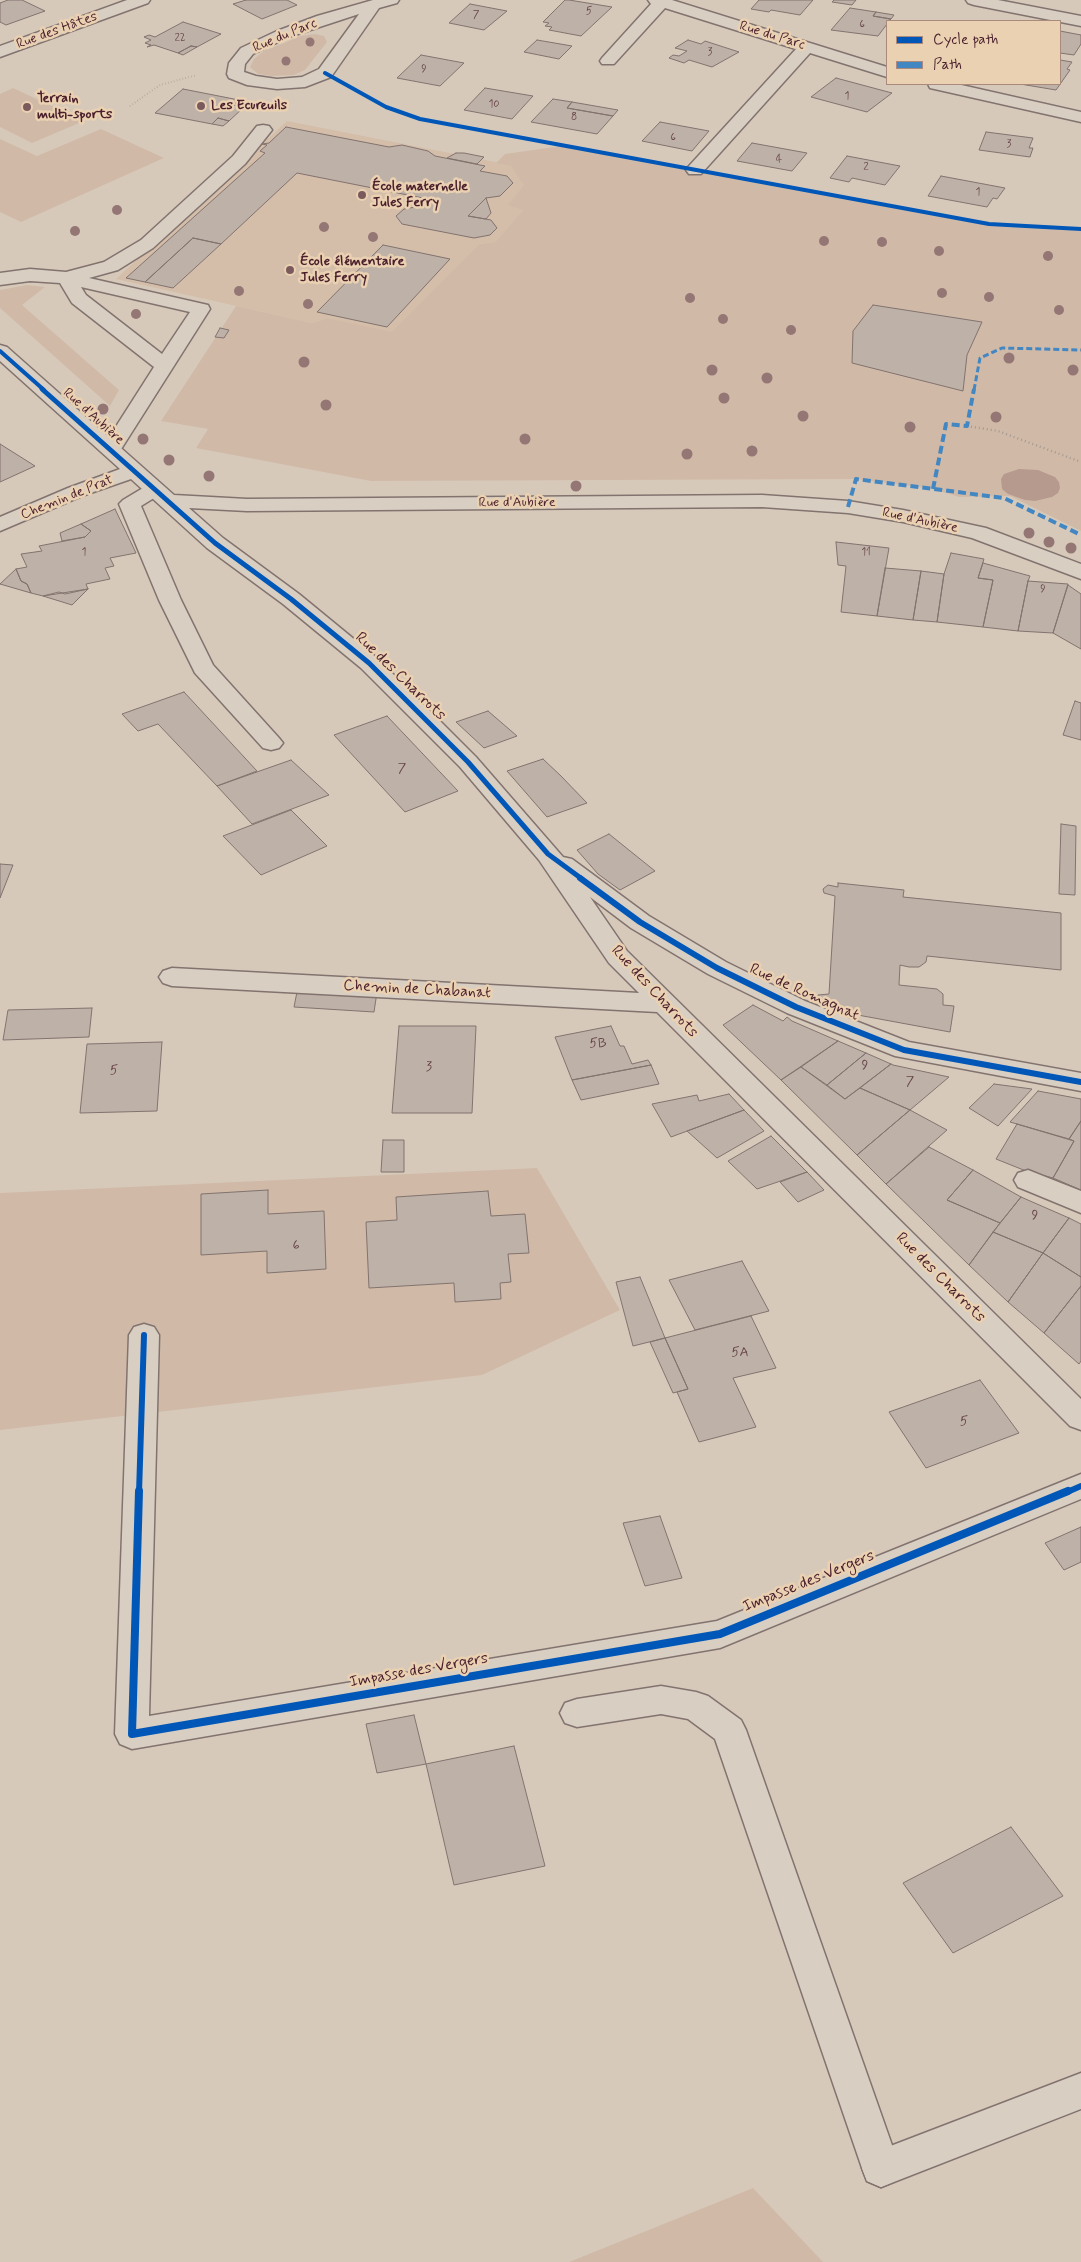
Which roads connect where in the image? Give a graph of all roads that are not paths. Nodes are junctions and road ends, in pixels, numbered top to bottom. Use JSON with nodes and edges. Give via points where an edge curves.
{"nodes":[{"id":1,"x":142,"y":0,"type":"edge"},
{"id":2,"x":391,"y":0,"type":"edge"},
{"id":3,"x":974,"y":0,"type":"edge"},
{"id":4,"x":659,"y":1,"type":"edge"},
{"id":5,"x":374,"y":5,"type":"junction"},
{"id":6,"x":1081,"y":21,"type":"edge"},
{"id":7,"x":807,"y":48,"type":"junction"},
{"id":8,"x":0,"y":52,"type":"edge"},
{"id":9,"x":608,"y":61,"type":"dead end"},
{"id":10,"x":886,"y":72,"type":"edge"},
{"id":11,"x":940,"y":85,"type":"edge"},
{"id":12,"x":1081,"y":118,"type":"edge"},
{"id":13,"x":263,"y":130,"type":"dead end"},
{"id":14,"x":695,"y":170,"type":"dead end"},
{"id":15,"x":66,"y":278,"type":"junction"},
{"id":16,"x":0,"y":279,"type":"edge"},
{"id":17,"x":0,"y":351,"type":"edge"},
{"id":18,"x":165,"y":366,"type":"junction"},
{"id":19,"x":111,"y":450,"type":"junction"},
{"id":20,"x":135,"y":471,"type":"junction"},
{"id":21,"x":162,"y":495,"type":"junction"},
{"id":22,"x":0,"y":525,"type":"edge"},
{"id":23,"x":1081,"y":572,"type":"edge"},
{"id":24,"x":272,"y":743,"type":"dead end"},
{"id":25,"x":548,"y":854,"type":"junction"},
{"id":26,"x":172,"y":977,"type":"dead end"},
{"id":27,"x":662,"y":1002,"type":"junction"},
{"id":28,"x":1081,"y":1082,"type":"edge"},
{"id":29,"x":1028,"y":1180,"type":"dead end"},
{"id":30,"x":1081,"y":1203,"type":"edge"},
{"id":31,"x":144,"y":1335,"type":"dead end"},
{"id":32,"x":1081,"y":1418,"type":"edge"},
{"id":33,"x":1081,"y":1486,"type":"edge"},
{"id":34,"x":577,"y":1713,"type":"dead end"},
{"id":35,"x":1081,"y":2091,"type":"edge"}],
"edges":[{"from":1,"to":8,"type":"street","name":"Rue des Hâtes"},
{"from":2,"to":5,"type":"street","name":"Rue du Parc"},
{"from":3,"to":6,"type":"street"},
{"from":4,"to":7,"type":"street","name":"Rue du Parc"},
{"from":4,"to":9,"type":"street"},
{"from":5,"to":5,"type":"street","name":"Rue du Parc","via":[[283,34],[247,51],[236,66],[235,74],[253,81],[277,84],[305,82],[325,73]]},
{"from":7,"to":10,"type":"street","name":"Rue du Parc"},
{"from":7,"to":14,"type":"street"},
{"from":11,"to":12,"type":"street"},
{"from":13,"to":15,"type":"street","via":[[239,160],[147,244],[111,266]]},
{"from":15,"to":16,"type":"street","via":[[30,275]]},
{"from":15,"to":18,"type":"street","via":[[80,299]]},
{"from":15,"to":18,"type":"street","via":[[201,309]]},
{"from":17,"to":19,"type":"street","name":"Rue d'Aubière"},
{"from":18,"to":19,"type":"street"},
{"from":19,"to":20,"type":"street","name":"Rue d'Aubière"},
{"from":20,"to":21,"type":"street","name":"Rue d'Aubière"},
{"from":20,"to":22,"type":"street","name":"Chemin de Prat","via":[[75,492]]},
{"from":21,"to":23,"type":"street","name":"Rue d'Aubière","via":[[256,505],[762,501],[839,506],[978,533]]},
{"from":21,"to":24,"type":"street","via":[[130,504],[170,600],[203,668]]},
{"from":21,"to":25,"type":"street","name":"Rue des Charrots","via":[[215,543],[291,599],[369,663],[468,762]]},
{"from":25,"to":27,"type":"street","name":"Rue des Charrots","via":[[618,957]]},
{"from":25,"to":28,"type":"street","name":"Rue de Romagnat","via":[[640,922],[717,968],[796,1007],[904,1050]]},
{"from":26,"to":27,"type":"street","name":"Chemin de Chabanat"},
{"from":27,"to":32,"type":"street","name":"Rue des Charrots"},
{"from":29,"to":30,"type":"street"},
{"from":31,"to":33,"type":"street","name":"Impasse des Vergers","via":[[132,1734],[720,1634]]},
{"from":34,"to":35,"type":"street","via":[[661,1700],[696,1706],[729,1730],[881,2168]]}]}
